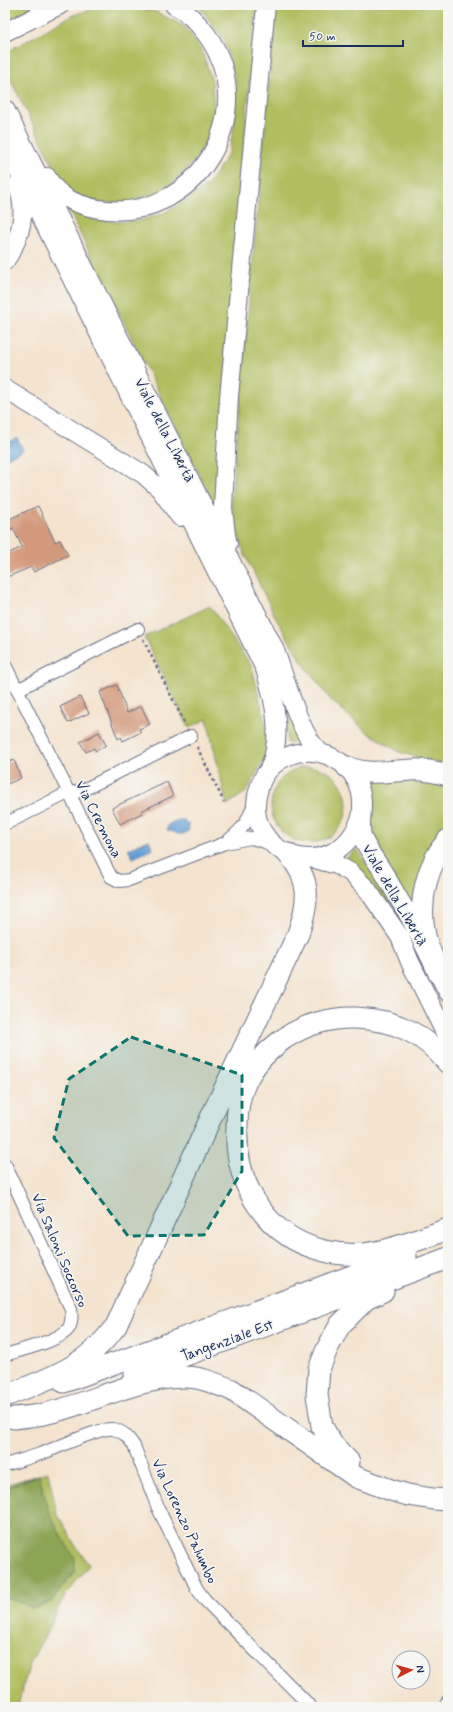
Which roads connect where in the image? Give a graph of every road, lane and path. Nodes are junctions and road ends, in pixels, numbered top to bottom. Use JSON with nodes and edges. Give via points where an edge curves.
{"nodes":[{"id":1,"x":60,"y":5,"type":"edge"},
{"id":2,"x":174,"y":5,"type":"edge"},
{"id":3,"x":266,"y":5,"type":"edge"},
{"id":4,"x":5,"y":32,"type":"edge"},
{"id":5,"x":5,"y":103,"type":"edge"},
{"id":6,"x":5,"y":109,"type":"edge"},
{"id":7,"x":5,"y":144,"type":"edge"},
{"id":8,"x":5,"y":157,"type":"edge"},
{"id":9,"x":5,"y":261,"type":"edge"},
{"id":10,"x":5,"y":389,"type":"edge"},
{"id":11,"x":243,"y":586,"type":"junction"},
{"id":12,"x":138,"y":629,"type":"joint"},
{"id":13,"x":249,"y":636,"type":"junction"},
{"id":14,"x":5,"y":665,"type":"edge"},
{"id":15,"x":17,"y":690,"type":"junction"},
{"id":16,"x":191,"y":736,"type":"junction"},
{"id":17,"x":320,"y":752,"type":"junction"},
{"id":18,"x":347,"y":767,"type":"junction"},
{"id":19,"x":269,"y":769,"type":"junction"},
{"id":20,"x":448,"y":775,"type":"edge"},
{"id":21,"x":68,"y":793,"type":"junction"},
{"id":22,"x":257,"y":796,"type":"junction"},
{"id":23,"x":224,"y":802,"type":"dead end"},
{"id":24,"x":361,"y":818,"type":"junction"},
{"id":25,"x":5,"y":824,"type":"edge"},
{"id":26,"x":448,"y":840,"type":"edge"},
{"id":27,"x":225,"y":843,"type":"junction"},
{"id":28,"x":281,"y":850,"type":"junction"},
{"id":29,"x":309,"y":858,"type":"junction"},
{"id":30,"x":439,"y":974,"type":"junction"},
{"id":31,"x":448,"y":992,"type":"edge"},
{"id":32,"x":448,"y":1039,"type":"edge"},
{"id":33,"x":448,"y":1063,"type":"edge"},
{"id":34,"x":5,"y":1164,"type":"edge"},
{"id":35,"x":448,"y":1229,"type":"edge"},
{"id":36,"x":448,"y":1240,"type":"edge"},
{"id":37,"x":448,"y":1258,"type":"edge"},
{"id":38,"x":448,"y":1268,"type":"edge"},
{"id":39,"x":5,"y":1355,"type":"edge"},
{"id":40,"x":5,"y":1396,"type":"edge"},
{"id":41,"x":8,"y":1414,"type":"edge"},
{"id":42,"x":5,"y":1465,"type":"edge"},
{"id":43,"x":390,"y":1490,"type":"junction"},
{"id":44,"x":448,"y":1500,"type":"edge"},
{"id":45,"x":448,"y":1701,"type":"edge"},
{"id":46,"x":311,"y":1707,"type":"edge"},
{"id":47,"x":445,"y":1707,"type":"edge"}],
"edges":[{"from":1,"to":4,"type":"main road"},
{"from":2,"to":5,"type":"main road","via":[[182,8],[214,45],[225,75],[227,96],[222,133],[214,151],[205,165],[182,189],[152,205],[132,209],[108,210],[70,201],[50,182]]},
{"from":3,"to":11,"type":"main road","via":[[229,389],[224,468],[223,506],[226,535]]},
{"from":6,"to":11,"type":"main road","name":"Viale della Libertà"},
{"from":7,"to":13,"type":"main road","name":"Viale della Libertà"},
{"from":8,"to":9,"type":"main road","via":[[23,205],[18,236]]},
{"from":10,"to":13,"type":"main road","via":[[143,474],[160,489],[175,509]]},
{"from":11,"to":17,"type":"main road","name":"Viale della Libertà","via":[[275,651],[312,746]]},
{"from":12,"to":15,"type":"street"},
{"from":12,"to":16,"type":"path"},
{"from":13,"to":19,"type":"main road","name":"Viale della Libertà","via":[[265,669],[275,709],[276,748]]},
{"from":14,"to":15,"type":"street","name":"Via Cremona"},
{"from":15,"to":21,"type":"street","name":"Via Cremona"},
{"from":16,"to":21,"type":"street","via":[[81,791]]},
{"from":16,"to":23,"type":"path"},
{"from":17,"to":18,"type":"main road","name":"Viale della Libertà"},
{"from":17,"to":19,"type":"main road","name":"Viale della Libertà","via":[[292,754]]},
{"from":18,"to":20,"type":"highway","via":[[368,772],[412,770]]},
{"from":18,"to":24,"type":"main road","name":"Viale della Libertà","via":[[361,793]]},
{"from":19,"to":22,"type":"main road","name":"Viale della Libertà"},
{"from":21,"to":25,"type":"street"},
{"from":21,"to":27,"type":"street","name":"Via Cremona","via":[[110,877],[119,881],[129,880]]},
{"from":22,"to":27,"type":"street","name":"Via Cremona","via":[[247,822],[240,832]]},
{"from":22,"to":28,"type":"main road","name":"Viale della Libertà","via":[[256,813],[259,822],[268,839]]},
{"from":24,"to":29,"type":"main road","name":"Viale della Libertà","via":[[355,832],[339,849],[324,856]]},
{"from":24,"to":30,"type":"main road","name":"Viale della Libertà","via":[[363,837],[369,851],[403,904]]},
{"from":26,"to":30,"type":"highway","via":[[432,865],[425,886],[423,909],[424,931]]},
{"from":27,"to":28,"type":"street","name":"Via Cremona","via":[[251,838]]},
{"from":28,"to":29,"type":"main road","name":"Viale della Libertà"},
{"from":28,"to":40,"type":"highway","via":[[300,868],[305,885],[306,906],[298,934],[116,1326],[98,1348],[76,1364],[52,1378]]},
{"from":29,"to":32,"type":"main road","name":"Viale della Libertà","via":[[337,865],[350,872],[368,889],[400,937]]},
{"from":30,"to":31,"type":"main road","name":"Viale della Libertà"},
{"from":33,"to":35,"type":"highway","via":[[416,1034],[392,1023],[344,1017],[297,1030],[258,1062],[245,1085],[238,1105],[236,1137],[238,1161],[247,1189],[262,1212],[278,1228],[310,1248],[336,1253],[363,1254],[406,1244]]},
{"from":34,"to":39,"type":"street","name":"Via Saloni Soccorso","via":[[71,1309],[72,1318],[68,1328],[60,1336]]},
{"from":36,"to":41,"type":"highway","name":"Tangenziale Est"},
{"from":37,"to":41,"type":"highway","name":"Tangenziale Est"},
{"from":38,"to":43,"type":"highway","via":[[366,1299],[340,1325],[319,1369],[318,1411],[322,1426],[332,1444],[368,1477]]},
{"from":41,"to":43,"type":"highway","via":[[45,1414],[162,1378],[187,1377],[232,1390],[356,1477]]},
{"from":42,"to":46,"type":"street","name":"Via Lorenzo Palumbo","via":[[99,1431],[111,1429],[120,1431],[128,1437],[134,1446],[158,1508],[197,1589]]},
{"from":43,"to":44,"type":"highway"},
{"from":45,"to":47,"type":"street"}]}
